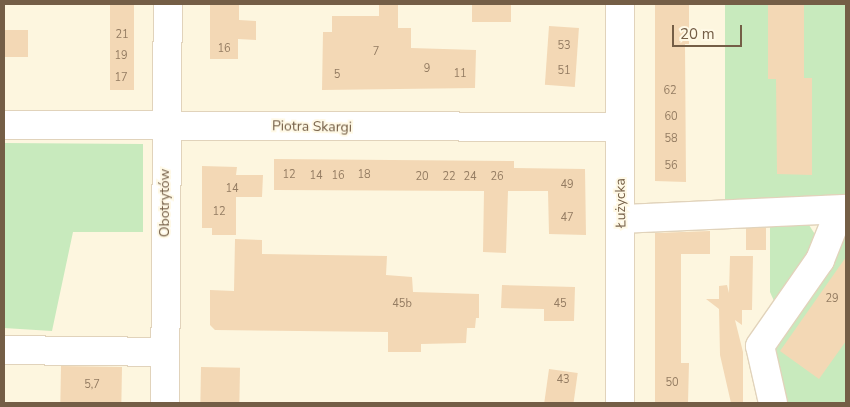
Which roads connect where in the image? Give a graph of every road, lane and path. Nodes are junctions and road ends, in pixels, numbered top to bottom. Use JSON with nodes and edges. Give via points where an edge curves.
{"nodes":[{"id":1,"x":168,"y":4,"type":"edge"},
{"id":2,"x":620,"y":4,"type":"edge"},
{"id":3,"x":4,"y":125,"type":"edge"},
{"id":4,"x":166,"y":126,"type":"junction"},
{"id":5,"x":619,"y":127,"type":"junction"},
{"id":6,"x":844,"y":211,"type":"edge"},
{"id":7,"x":622,"y":219,"type":"junction"},
{"id":8,"x":4,"y":350,"type":"edge"},
{"id":9,"x":164,"y":352,"type":"junction"},
{"id":10,"x":164,"y":403,"type":"edge"},
{"id":11,"x":620,"y":403,"type":"edge"},
{"id":12,"x":773,"y":403,"type":"edge"}],
"edges":[{"from":1,"to":4,"type":"street","name":"Obotrytów"},
{"from":2,"to":5,"type":"street","name":"Łużycka"},
{"from":3,"to":4,"type":"street","name":"Piotra Skargi"},
{"from":4,"to":5,"type":"street","name":"Piotra Skargi"},
{"from":4,"to":9,"type":"street","name":"Obotrytów"},
{"from":5,"to":7,"type":"street","name":"Łużycka"},
{"from":6,"to":7,"type":"street"},
{"from":6,"to":12,"type":"street","via":[[820,260],[760,346]]},
{"from":7,"to":11,"type":"street","name":"Łużycka"},
{"from":8,"to":9,"type":"street"},
{"from":9,"to":10,"type":"street","name":"Obotrytów"}]}
